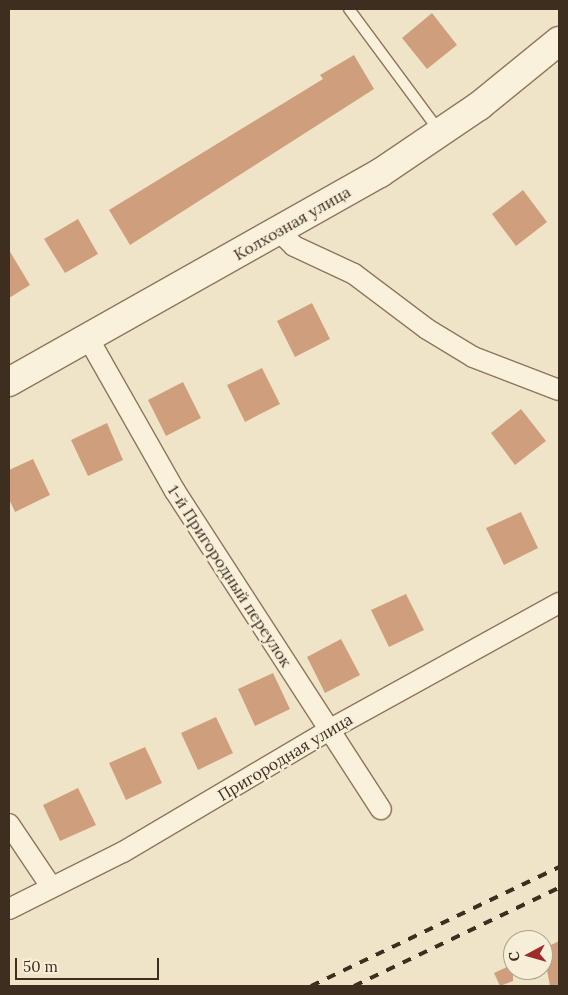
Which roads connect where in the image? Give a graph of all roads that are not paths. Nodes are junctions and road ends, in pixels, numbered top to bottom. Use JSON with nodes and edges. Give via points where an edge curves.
{"nodes":[{"id":1,"x":349,"y":9,"type":"edge"},
{"id":2,"x":559,"y":41,"type":"edge"},
{"id":3,"x":441,"y":133,"type":"junction"},
{"id":4,"x":279,"y":231,"type":"junction"},
{"id":5,"x":88,"y":338,"type":"junction"},
{"id":6,"x":9,"y":382,"type":"edge"},
{"id":7,"x":559,"y":390,"type":"edge"},
{"id":8,"x":559,"y":603,"type":"edge"},
{"id":9,"x":329,"y":730,"type":"junction"},
{"id":10,"x":381,"y":809,"type":"dead end"},
{"id":11,"x":9,"y":824,"type":"edge"},
{"id":12,"x":50,"y":885,"type":"junction"},
{"id":13,"x":9,"y":909,"type":"edge"}],
"edges":[{"from":1,"to":3,"type":"lane"},
{"from":2,"to":3,"type":"main road","name":"Колхозная улица"},
{"from":3,"to":4,"type":"main road","name":"Колхозная улица"},
{"from":4,"to":5,"type":"main road","name":"Колхозная улица"},
{"from":4,"to":7,"type":"street","via":[[301,251],[354,274],[473,357]]},
{"from":5,"to":6,"type":"main road","name":"Колхозная улица"},
{"from":5,"to":9,"type":"street","name":"1-й Пригородный переулок","via":[[170,484]]},
{"from":8,"to":9,"type":"street","name":"Пригородная улица"},
{"from":9,"to":10,"type":"street","name":"1-й Пригородный переулок"},
{"from":9,"to":12,"type":"street","name":"Пригородная улица","via":[[131,847]]},
{"from":11,"to":12,"type":"street"},
{"from":12,"to":13,"type":"street","name":"Пригородная улица"}]}
